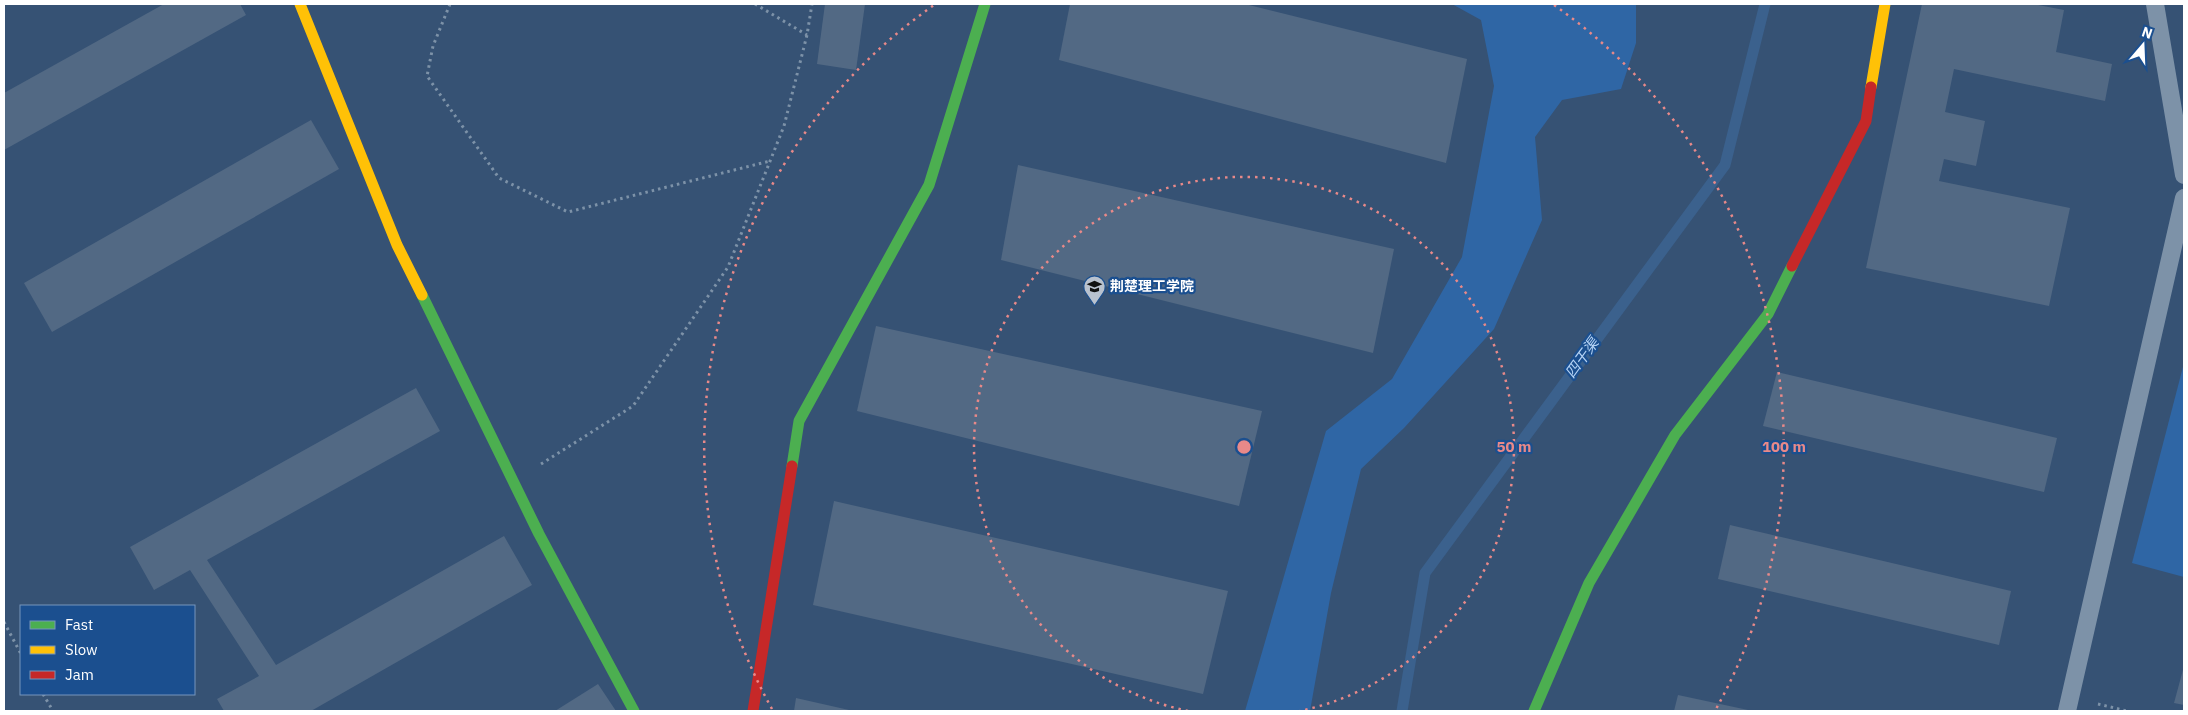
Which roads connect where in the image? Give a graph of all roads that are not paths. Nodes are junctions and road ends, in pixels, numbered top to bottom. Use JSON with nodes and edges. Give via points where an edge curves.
{"nodes":[{"id":1,"x":300,"y":4,"type":"edge"},
{"id":2,"x":985,"y":4,"type":"edge"},
{"id":3,"x":1885,"y":4,"type":"edge"},
{"id":4,"x":2155,"y":4,"type":"edge"},
{"id":5,"x":2184,"y":175,"type":"edge"},
{"id":6,"x":2184,"y":198,"type":"edge"},
{"id":7,"x":634,"y":711,"type":"edge"},
{"id":8,"x":753,"y":711,"type":"edge"},
{"id":9,"x":1534,"y":711,"type":"edge"},
{"id":10,"x":2067,"y":711,"type":"edge"}],
"edges":[{"from":1,"to":7,"type":"street","via":[[396,245],[513,482]]},
{"from":2,"to":8,"type":"street","via":[[929,185],[799,422]]},
{"from":3,"to":9,"type":"street","via":[[1866,121],[1768,314],[1675,434],[1588,583]]},
{"from":4,"to":5,"type":"lane"},
{"from":6,"to":10,"type":"lane"}]}
